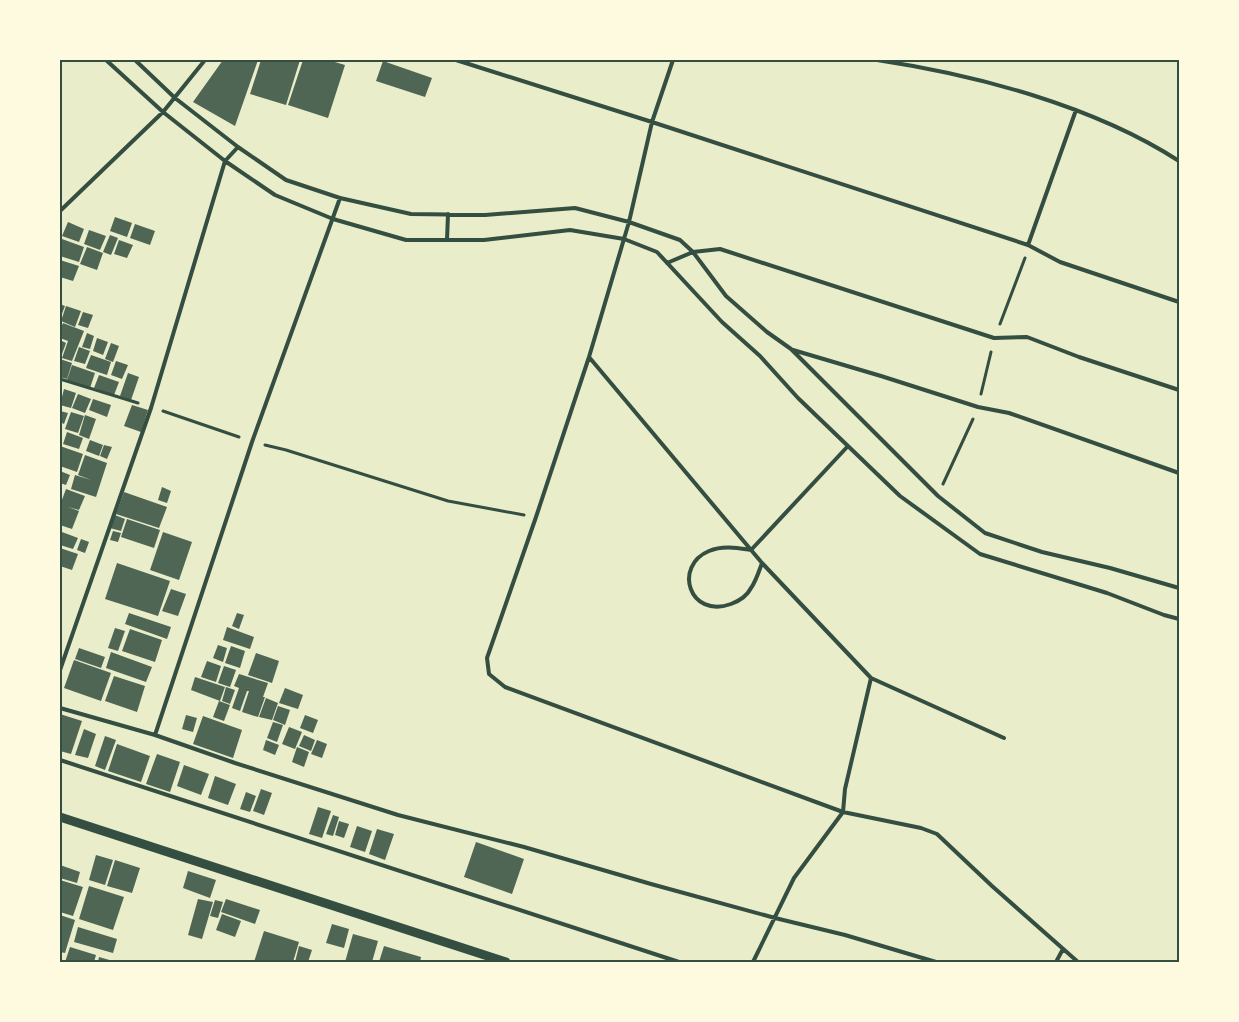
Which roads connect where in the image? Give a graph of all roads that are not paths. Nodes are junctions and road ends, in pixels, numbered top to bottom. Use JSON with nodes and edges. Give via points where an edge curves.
{"nodes":[{"id":1,"x":106,"y":60,"type":"edge"},
{"id":2,"x":135,"y":60,"type":"edge"},
{"id":3,"x":205,"y":60,"type":"edge"},
{"id":4,"x":456,"y":60,"type":"edge"},
{"id":5,"x":673,"y":60,"type":"edge"},
{"id":6,"x":877,"y":60,"type":"edge"},
{"id":7,"x":175,"y":98,"type":"junction"},
{"id":8,"x":1076,"y":110,"type":"junction"},
{"id":9,"x":163,"y":112,"type":"junction"},
{"id":10,"x":652,"y":122,"type":"junction"},
{"id":11,"x":238,"y":147,"type":"junction"},
{"id":12,"x":225,"y":161,"type":"junction"},
{"id":13,"x":1179,"y":161,"type":"edge"},
{"id":14,"x":340,"y":198,"type":"junction"},
{"id":15,"x":60,"y":211,"type":"edge"},
{"id":16,"x":448,"y":214,"type":"junction"},
{"id":17,"x":333,"y":219,"type":"junction"},
{"id":18,"x":629,"y":222,"type":"junction"},
{"id":19,"x":624,"y":239,"type":"junction"},
{"id":20,"x":447,"y":240,"type":"junction"},
{"id":21,"x":1028,"y":245,"type":"junction"},
{"id":22,"x":693,"y":252,"type":"junction"},
{"id":23,"x":667,"y":262,"type":"junction"},
{"id":24,"x":1179,"y":302,"type":"edge"},
{"id":25,"x":791,"y":349,"type":"junction"},
{"id":26,"x":589,"y":357,"type":"junction"},
{"id":27,"x":1179,"y":390,"type":"edge"},
{"id":28,"x":848,"y":446,"type":"junction"},
{"id":29,"x":1179,"y":473,"type":"edge"},
{"id":30,"x":751,"y":550,"type":"junction"},
{"id":31,"x":762,"y":563,"type":"junction"},
{"id":32,"x":1179,"y":588,"type":"edge"},
{"id":33,"x":1179,"y":619,"type":"edge"},
{"id":34,"x":60,"y":670,"type":"edge"},
{"id":35,"x":871,"y":678,"type":"junction"},
{"id":36,"x":60,"y":708,"type":"edge"},
{"id":37,"x":155,"y":735,"type":"junction"},
{"id":38,"x":1004,"y":738,"type":"dead end"},
{"id":39,"x":60,"y":760,"type":"edge"},
{"id":40,"x":844,"y":812,"type":"junction"},
{"id":41,"x":60,"y":818,"type":"edge"},
{"id":42,"x":775,"y":918,"type":"junction"},
{"id":43,"x":1063,"y":950,"type":"junction"},
{"id":44,"x":506,"y":962,"type":"edge"},
{"id":45,"x":679,"y":962,"type":"edge"},
{"id":46,"x":753,"y":962,"type":"edge"},
{"id":47,"x":936,"y":962,"type":"edge"},
{"id":48,"x":1056,"y":962,"type":"edge"},
{"id":49,"x":1078,"y":962,"type":"edge"}],
"edges":[{"from":1,"to":9,"type":"lane"},
{"from":2,"to":7,"type":"lane"},
{"from":3,"to":7,"type":"lane"},
{"from":4,"to":10,"type":"lane"},
{"from":5,"to":10,"type":"lane"},
{"from":6,"to":8,"type":"lane","via":[[986,82]]},
{"from":7,"to":9,"type":"lane"},
{"from":7,"to":11,"type":"lane"},
{"from":8,"to":13,"type":"lane","via":[[1153,144]]},
{"from":8,"to":21,"type":"lane"},
{"from":9,"to":12,"type":"lane"},
{"from":9,"to":15,"type":"lane"},
{"from":10,"to":18,"type":"lane"},
{"from":10,"to":21,"type":"lane"},
{"from":11,"to":12,"type":"lane"},
{"from":11,"to":14,"type":"lane","via":[[286,180]]},
{"from":12,"to":17,"type":"lane","via":[[275,195]]},
{"from":12,"to":34,"type":"lane","via":[[151,408]]},
{"from":14,"to":16,"type":"lane","via":[[411,214]]},
{"from":14,"to":17,"type":"lane"},
{"from":16,"to":18,"type":"lane","via":[[485,215],[575,208]]},
{"from":16,"to":20,"type":"lane"},
{"from":17,"to":20,"type":"lane","via":[[406,240]]},
{"from":17,"to":37,"type":"lane","via":[[252,442]]},
{"from":18,"to":19,"type":"lane"},
{"from":18,"to":22,"type":"lane","via":[[680,240]]},
{"from":19,"to":20,"type":"lane","via":[[570,230],[484,240]]},
{"from":19,"to":23,"type":"lane","via":[[657,252]]},
{"from":19,"to":26,"type":"lane"},
{"from":21,"to":24,"type":"lane","via":[[1060,262]]},
{"from":22,"to":23,"type":"lane"},
{"from":22,"to":25,"type":"lane","via":[[726,296]]},
{"from":22,"to":27,"type":"lane","via":[[720,249],[994,338],[1027,337]]},
{"from":23,"to":28,"type":"lane","via":[[722,322]]},
{"from":25,"to":29,"type":"lane","via":[[978,408],[1009,413]]},
{"from":25,"to":32,"type":"lane","via":[[938,496],[985,533],[1042,552]]},
{"from":26,"to":30,"type":"lane"},
{"from":26,"to":40,"type":"lane","via":[[487,658],[489,674],[505,687]]},
{"from":28,"to":30,"type":"lane"},
{"from":28,"to":33,"type":"lane","via":[[900,496],[980,554]]},
{"from":30,"to":31,"type":"lane"},
{"from":30,"to":31,"type":"lane","via":[[728,547],[710,550],[696,559],[689,570],[690,585],[696,599],[705,606],[721,608],[739,601],[751,589]]},
{"from":31,"to":35,"type":"lane"},
{"from":35,"to":38,"type":"lane"},
{"from":35,"to":40,"type":"lane","via":[[845,789]]},
{"from":36,"to":37,"type":"lane"},
{"from":37,"to":42,"type":"lane","via":[[398,815],[524,846]]},
{"from":39,"to":45,"type":"lane"},
{"from":40,"to":42,"type":"lane","via":[[794,878]]},
{"from":40,"to":43,"type":"lane","via":[[937,834]]},
{"from":41,"to":44,"type":"street"},
{"from":42,"to":46,"type":"lane"},
{"from":42,"to":47,"type":"lane","via":[[845,934]]},
{"from":43,"to":48,"type":"lane"},
{"from":43,"to":49,"type":"lane"}]}
